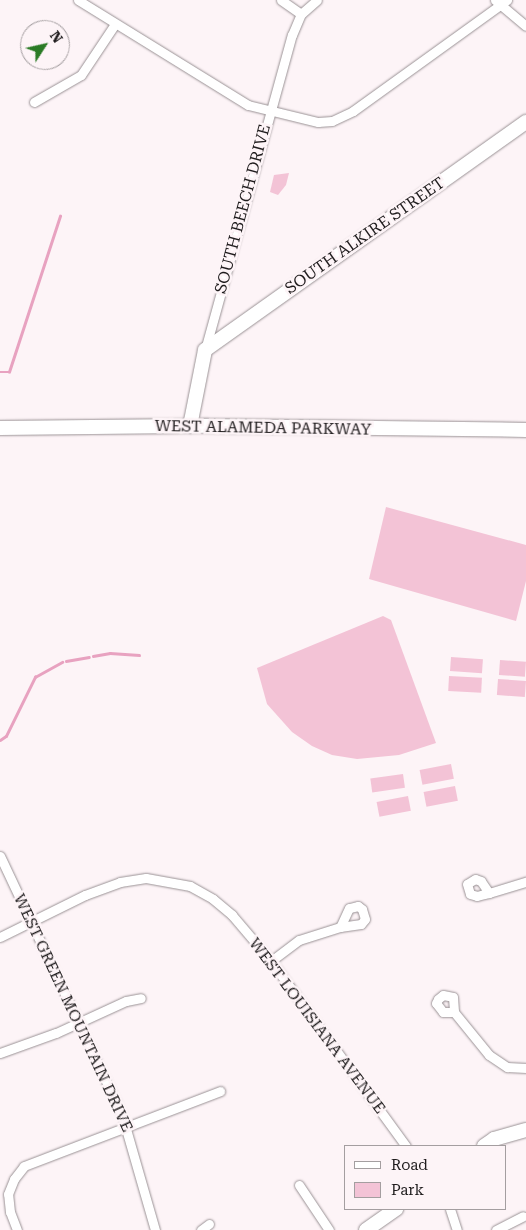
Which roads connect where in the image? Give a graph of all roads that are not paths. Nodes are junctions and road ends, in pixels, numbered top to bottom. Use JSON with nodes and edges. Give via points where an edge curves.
{"nodes":[{"id":1,"x":78,"y":0,"type":"edge"},
{"id":2,"x":281,"y":0,"type":"edge"},
{"id":3,"x":317,"y":0,"type":"edge"},
{"id":4,"x":501,"y":2,"type":"edge"},
{"id":5,"x":302,"y":14,"type":"junction"},
{"id":6,"x":115,"y":24,"type":"junction"},
{"id":7,"x":526,"y":26,"type":"edge"},
{"id":8,"x":34,"y":102,"type":"dead end"},
{"id":9,"x":270,"y":112,"type":"junction"},
{"id":10,"x":526,"y":122,"type":"edge"},
{"id":11,"x":205,"y":350,"type":"junction"},
{"id":12,"x":190,"y":426,"type":"junction"},
{"id":13,"x":0,"y":428,"type":"edge"},
{"id":14,"x":526,"y":430,"type":"edge"},
{"id":15,"x":0,"y":856,"type":"edge"},
{"id":16,"x":526,"y":882,"type":"edge"},
{"id":17,"x":490,"y":893,"type":"dead end"},
{"id":18,"x":30,"y":922,"type":"junction"},
{"id":19,"x":340,"y":927,"type":"dead end"},
{"id":20,"x":0,"y":937,"type":"edge"},
{"id":21,"x":272,"y":961,"type":"junction"},
{"id":22,"x":141,"y":998,"type":"dead end"},
{"id":23,"x":454,"y":1012,"type":"dead end"},
{"id":24,"x":78,"y":1023,"type":"junction"},
{"id":25,"x":0,"y":1053,"type":"edge"},
{"id":26,"x":526,"y":1068,"type":"edge"},
{"id":27,"x":220,"y":1091,"type":"dead end"},
{"id":28,"x":126,"y":1125,"type":"junction"},
{"id":29,"x":526,"y":1130,"type":"edge"},
{"id":30,"x":405,"y":1145,"type":"edge"},
{"id":31,"x":485,"y":1145,"type":"edge"},
{"id":32,"x":299,"y":1186,"type":"dead end"},
{"id":33,"x":395,"y":1210,"type":"edge"},
{"id":34,"x":450,"y":1210,"type":"edge"},
{"id":35,"x":525,"y":1214,"type":"edge"},
{"id":36,"x":209,"y":1224,"type":"dead end"},
{"id":37,"x":17,"y":1230,"type":"edge"},
{"id":38,"x":155,"y":1230,"type":"edge"},
{"id":39,"x":201,"y":1230,"type":"edge"},
{"id":40,"x":329,"y":1230,"type":"edge"},
{"id":41,"x":366,"y":1230,"type":"edge"},
{"id":42,"x":457,"y":1230,"type":"edge"},
{"id":43,"x":496,"y":1230,"type":"edge"}],
"edges":[{"from":1,"to":6,"type":"street"},
{"from":2,"to":5,"type":"street"},
{"from":3,"to":5,"type":"street","name":"SOUTH BEECH DRIVE"},
{"from":4,"to":7,"type":"street"},
{"from":4,"to":9,"type":"street","via":[[341,117],[318,122]]},
{"from":5,"to":9,"type":"street","name":"SOUTH BEECH DRIVE","via":[[292,35]]},
{"from":6,"to":8,"type":"street","via":[[81,76]]},
{"from":6,"to":9,"type":"street","via":[[235,97]]},
{"from":9,"to":11,"type":"street","name":"SOUTH BEECH DRIVE"},
{"from":10,"to":11,"type":"street","name":"SOUTH ALKIRE STREET"},
{"from":11,"to":12,"type":"street","name":"SOUTH BEECH DRIVE"},
{"from":12,"to":13,"type":"street","name":"WEST ALAMEDA PARKWAY"},
{"from":12,"to":14,"type":"street","name":"WEST ALAMEDA PARKWAY"},
{"from":15,"to":18,"type":"street","name":"WEST GREEN MOUNTAIN DRIVE"},
{"from":16,"to":17,"type":"street"},
{"from":18,"to":20,"type":"street","name":"WEST LOUISIANA AVENUE"},
{"from":18,"to":21,"type":"street","name":"WEST LOUISIANA AVENUE","via":[[120,882],[146,878],[167,881],[190,886],[212,898],[232,915]]},
{"from":18,"to":24,"type":"street","name":"WEST GREEN MOUNTAIN DRIVE"},
{"from":19,"to":21,"type":"street","via":[[299,940]]},
{"from":21,"to":30,"type":"street","name":"WEST LOUISIANA AVENUE"},
{"from":22,"to":24,"type":"street","via":[[126,1001]]},
{"from":23,"to":26,"type":"street","via":[[489,1055],[507,1067]]},
{"from":24,"to":25,"type":"street"},
{"from":24,"to":28,"type":"street","name":"WEST GREEN MOUNTAIN DRIVE"},
{"from":27,"to":28,"type":"street"},
{"from":28,"to":37,"type":"street","via":[[24,1166],[8,1194]]},
{"from":28,"to":38,"type":"street","name":"WEST GREEN MOUNTAIN DRIVE"},
{"from":29,"to":31,"type":"street","via":[[494,1139]]},
{"from":32,"to":40,"type":"street"},
{"from":33,"to":41,"type":"street"},
{"from":34,"to":42,"type":"street"},
{"from":35,"to":43,"type":"street"},
{"from":36,"to":39,"type":"street"}]}
